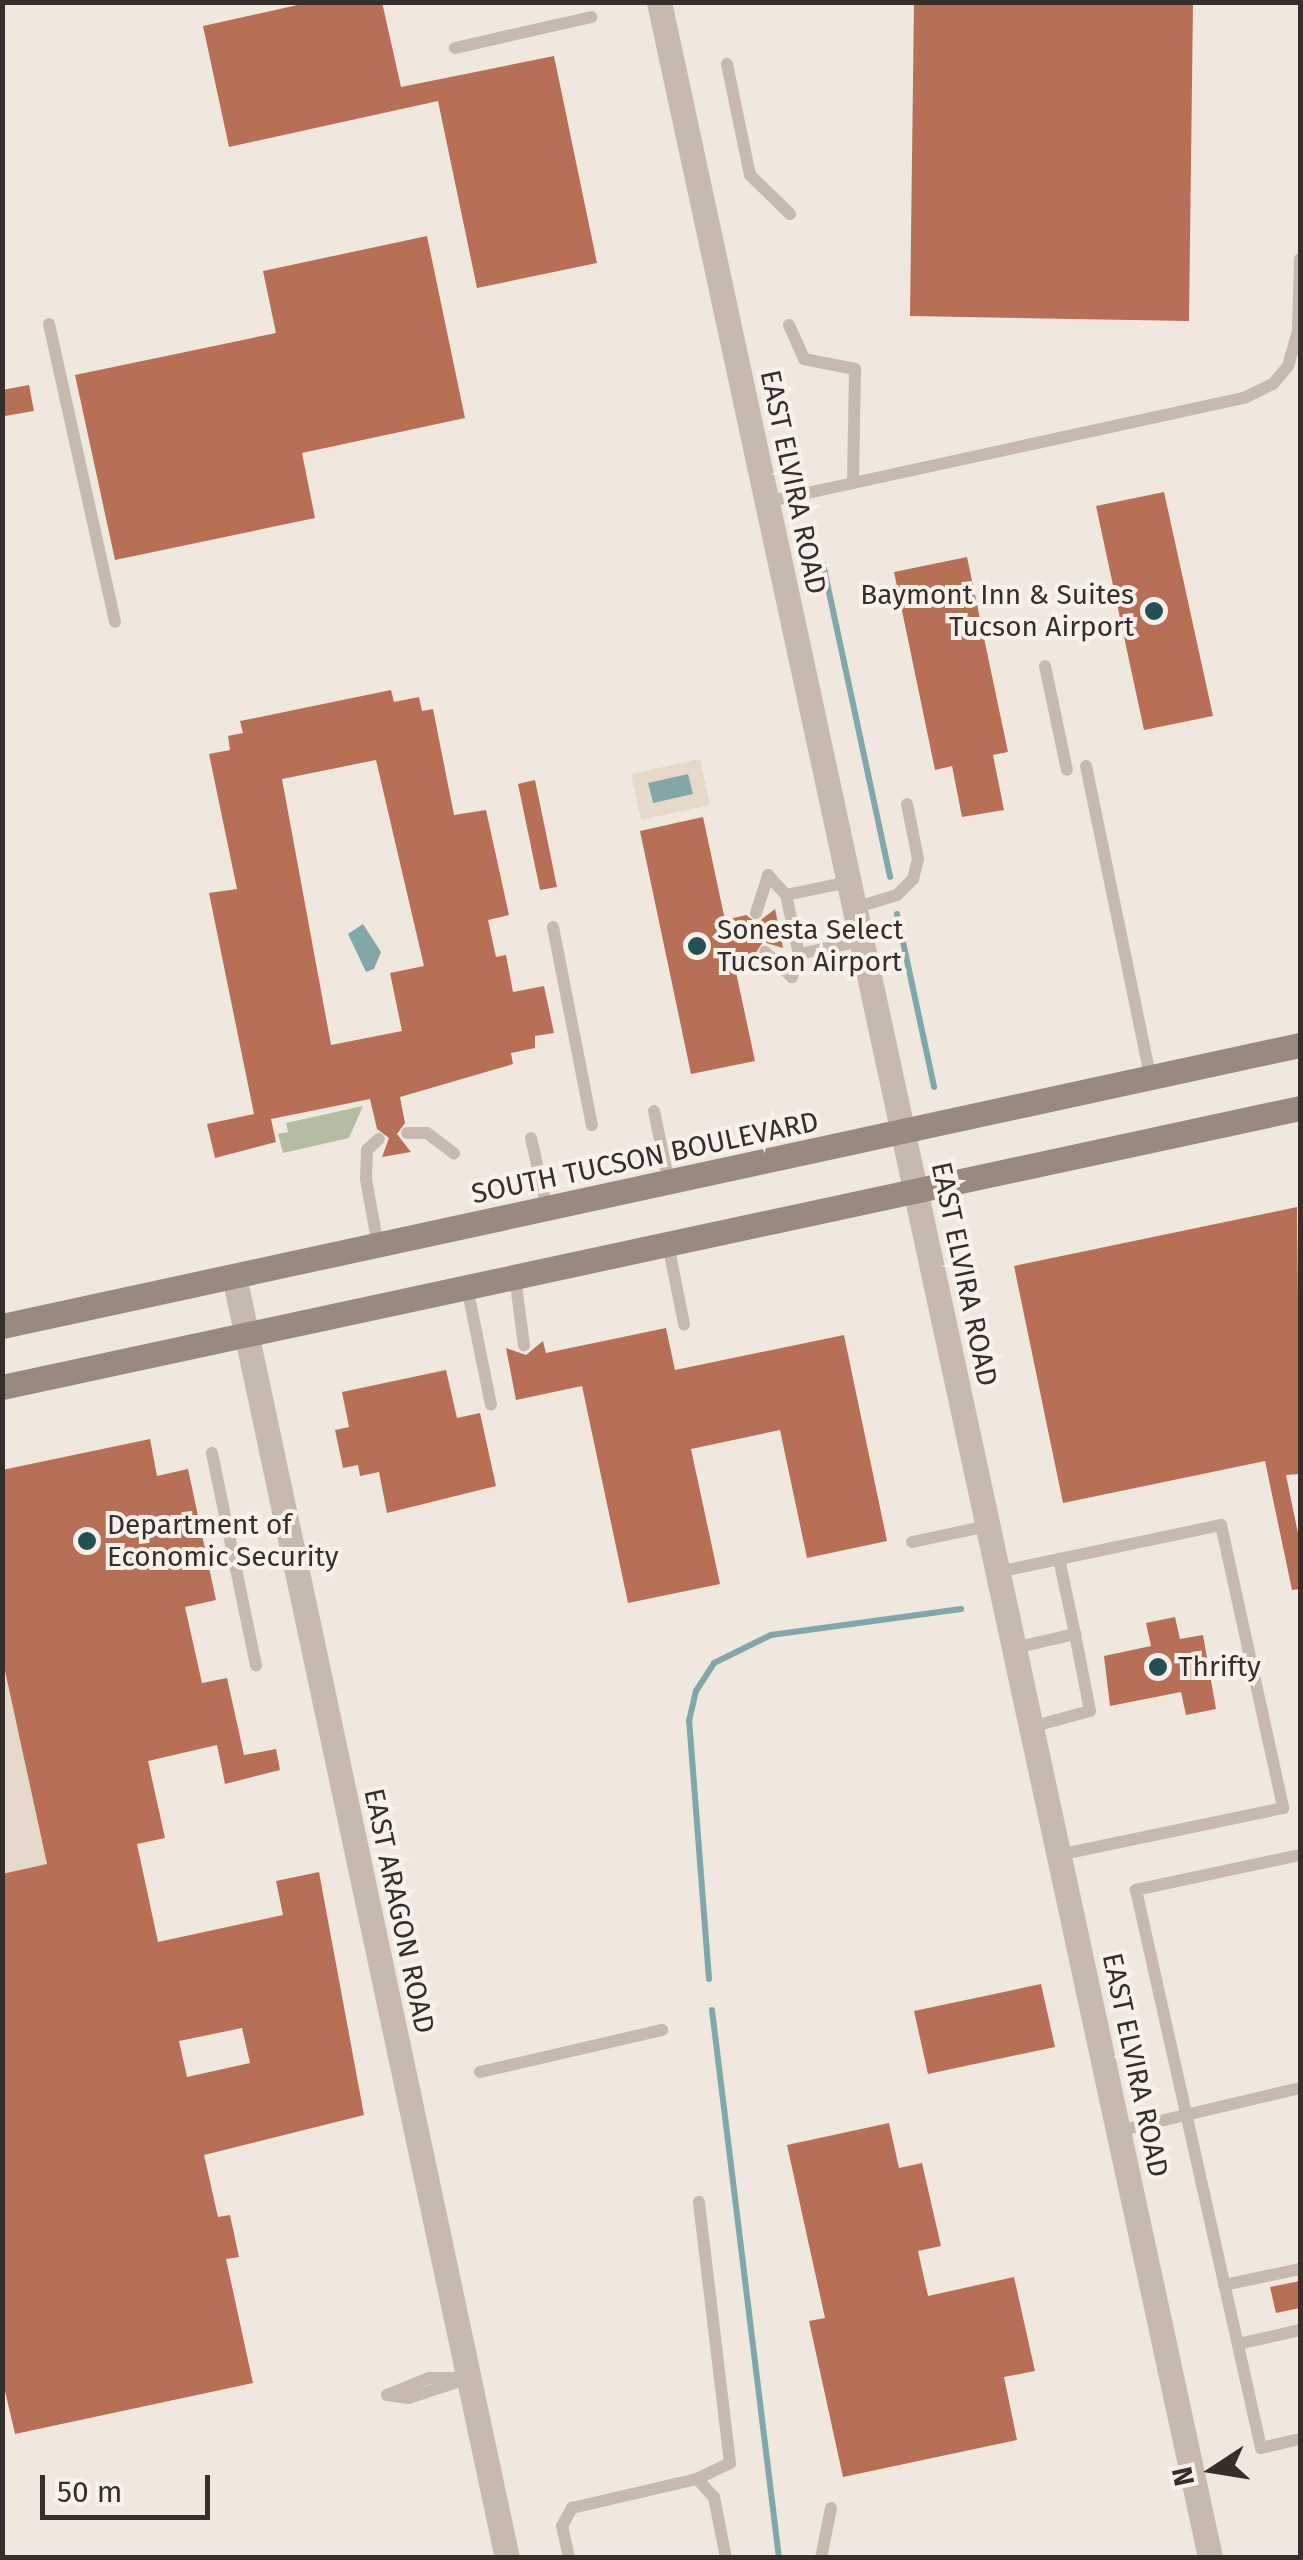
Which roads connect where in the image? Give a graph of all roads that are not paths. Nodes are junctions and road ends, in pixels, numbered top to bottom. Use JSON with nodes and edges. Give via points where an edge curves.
{"nodes":[{"id":1,"x":660,"y":2,"type":"edge"},
{"id":2,"x":592,"y":18,"type":"dead end"},
{"id":3,"x":455,"y":48,"type":"dead end"},
{"id":4,"x":727,"y":64,"type":"dead end"},
{"id":5,"x":790,"y":214,"type":"dead end"},
{"id":6,"x":1300,"y":259,"type":"edge"},
{"id":7,"x":50,"y":324,"type":"dead end"},
{"id":8,"x":789,"y":325,"type":"dead end"},
{"id":9,"x":853,"y":483,"type":"junction"},
{"id":10,"x":766,"y":502,"type":"junction"},
{"id":11,"x":115,"y":622,"type":"dead end"},
{"id":12,"x":1045,"y":666,"type":"dead end"},
{"id":13,"x":1086,"y":766,"type":"dead end"},
{"id":14,"x":1067,"y":770,"type":"dead end"},
{"id":15,"x":907,"y":804,"type":"dead end"},
{"id":16,"x":848,"y":882,"type":"junction"},
{"id":17,"x":786,"y":896,"type":"junction"},
{"id":18,"x":854,"y":908,"type":"junction"},
{"id":19,"x":756,"y":913,"type":"dead end"},
{"id":20,"x":554,"y":927,"type":"dead end"},
{"id":21,"x":861,"y":941,"type":"junction"},
{"id":22,"x":765,"y":952,"type":"dead end"},
{"id":23,"x":799,"y":954,"type":"junction"},
{"id":24,"x":1300,"y":1046,"type":"edge"},
{"id":25,"x":1151,"y":1078,"type":"junction"},
{"id":26,"x":1300,"y":1108,"type":"edge"},
{"id":27,"x":654,"y":1111,"type":"dead end"},
{"id":28,"x":592,"y":1125,"type":"dead end"},
{"id":29,"x":407,"y":1134,"type":"dead end"},
{"id":30,"x":902,"y":1134,"type":"junction"},
{"id":31,"x":531,"y":1138,"type":"dead end"},
{"id":32,"x":379,"y":1139,"type":"dead end"},
{"id":33,"x":454,"y":1154,"type":"dead end"},
{"id":34,"x":669,"y":1183,"type":"junction"},
{"id":35,"x":916,"y":1191,"type":"junction"},
{"id":36,"x":547,"y":1210,"type":"junction"},
{"id":37,"x":668,"y":1244,"type":"junction"},
{"id":38,"x":378,"y":1246,"type":"junction"},
{"id":39,"x":234,"y":1276,"type":"junction"},
{"id":40,"x":515,"y":1277,"type":"junction"},
{"id":41,"x":467,"y":1287,"type":"junction"},
{"id":42,"x":684,"y":1324,"type":"dead end"},
{"id":43,"x":2,"y":1326,"type":"edge"},
{"id":44,"x":246,"y":1335,"type":"junction"},
{"id":45,"x":524,"y":1344,"type":"dead end"},
{"id":46,"x":2,"y":1388,"type":"edge"},
{"id":47,"x":491,"y":1405,"type":"dead end"},
{"id":48,"x":212,"y":1453,"type":"dead end"},
{"id":49,"x":988,"y":1526,"type":"junction"},
{"id":50,"x":912,"y":1542,"type":"dead end"},
{"id":51,"x":1060,"y":1559,"type":"junction"},
{"id":52,"x":998,"y":1572,"type":"junction"},
{"id":53,"x":1075,"y":1634,"type":"junction"},
{"id":54,"x":1014,"y":1648,"type":"junction"},
{"id":55,"x":256,"y":1666,"type":"dead end"},
{"id":56,"x":1031,"y":1727,"type":"junction"},
{"id":57,"x":1059,"y":1855,"type":"junction"},
{"id":58,"x":1300,"y":1855,"type":"edge"},
{"id":59,"x":662,"y":2030,"type":"dead end"},
{"id":60,"x":480,"y":2072,"type":"dead end"},
{"id":61,"x":1300,"y":2088,"type":"edge"},
{"id":62,"x":1185,"y":2114,"type":"junction"},
{"id":63,"x":1118,"y":2131,"type":"junction"},
{"id":64,"x":699,"y":2202,"type":"dead end"},
{"id":65,"x":1300,"y":2269,"type":"edge"},
{"id":66,"x":1224,"y":2286,"type":"junction"},
{"id":67,"x":1300,"y":2330,"type":"edge"},
{"id":68,"x":1238,"y":2344,"type":"junction"},
{"id":69,"x":468,"y":2378,"type":"junction"},
{"id":70,"x":1300,"y":2439,"type":"edge"},
{"id":71,"x":696,"y":2479,"type":"junction"},
{"id":72,"x":831,"y":2508,"type":"dead end"},
{"id":73,"x":506,"y":2558,"type":"edge"},
{"id":74,"x":568,"y":2558,"type":"edge"},
{"id":75,"x":726,"y":2558,"type":"edge"},
{"id":76,"x":822,"y":2558,"type":"edge"},
{"id":77,"x":1210,"y":2558,"type":"edge"}],
"edges":[{"from":1,"to":10,"type":"street","name":"EAST ELVIRA ROAD"},
{"from":2,"to":3,"type":"lane"},
{"from":4,"to":5,"type":"lane","via":[[750,174]]},
{"from":6,"to":9,"type":"lane","via":[[1298,330],[1288,366],[1273,384],[1244,398]]},
{"from":7,"to":11,"type":"lane"},
{"from":8,"to":9,"type":"lane","via":[[804,359],[855,368]]},
{"from":9,"to":10,"type":"lane"},
{"from":10,"to":16,"type":"street","name":"EAST ELVIRA ROAD"},
{"from":12,"to":14,"type":"lane"},
{"from":13,"to":25,"type":"lane"},
{"from":15,"to":18,"type":"lane","via":[[918,859],[914,879],[897,895]]},
{"from":16,"to":17,"type":"lane"},
{"from":16,"to":18,"type":"street","name":"EAST ELVIRA ROAD"},
{"from":17,"to":19,"type":"lane","via":[[768,875]]},
{"from":17,"to":23,"type":"lane"},
{"from":18,"to":21,"type":"street","name":"EAST ELVIRA ROAD"},
{"from":20,"to":28,"type":"lane"},
{"from":21,"to":23,"type":"lane"},
{"from":21,"to":30,"type":"street","name":"EAST ELVIRA ROAD"},
{"from":22,"to":23,"type":"lane","via":[[792,978]]},
{"from":24,"to":25,"type":"main road","name":"SOUTH TUCSON BOULEVARD"},
{"from":25,"to":30,"type":"main road","name":"SOUTH TUCSON BOULEVARD"},
{"from":26,"to":35,"type":"main road"},
{"from":27,"to":34,"type":"lane"},
{"from":29,"to":33,"type":"lane","via":[[427,1134]]},
{"from":30,"to":34,"type":"main road","name":"SOUTH TUCSON BOULEVARD"},
{"from":30,"to":35,"type":"street","name":"EAST ELVIRA ROAD"},
{"from":31,"to":36,"type":"lane"},
{"from":32,"to":38,"type":"lane","via":[[367,1150],[366,1178]]},
{"from":34,"to":36,"type":"main road","name":"SOUTH TUCSON BOULEVARD"},
{"from":35,"to":37,"type":"main road"},
{"from":35,"to":49,"type":"street","name":"EAST ELVIRA ROAD"},
{"from":36,"to":38,"type":"main road","name":"SOUTH TUCSON BOULEVARD"},
{"from":37,"to":40,"type":"main road"},
{"from":37,"to":42,"type":"lane"},
{"from":38,"to":39,"type":"main road","name":"SOUTH TUCSON BOULEVARD"},
{"from":39,"to":43,"type":"main road","name":"SOUTH TUCSON BOULEVARD"},
{"from":39,"to":44,"type":"street","name":"EAST ARAGON ROAD"},
{"from":40,"to":41,"type":"main road"},
{"from":40,"to":45,"type":"lane"},
{"from":41,"to":44,"type":"main road"},
{"from":41,"to":47,"type":"lane"},
{"from":44,"to":46,"type":"main road"},
{"from":44,"to":69,"type":"street","name":"EAST ARAGON ROAD"},
{"from":48,"to":55,"type":"lane"},
{"from":49,"to":50,"type":"lane"},
{"from":49,"to":52,"type":"street","name":"EAST ELVIRA ROAD"},
{"from":51,"to":52,"type":"lane"},
{"from":51,"to":53,"type":"lane"},
{"from":51,"to":57,"type":"lane","via":[[1221,1525],[1283,1808]]},
{"from":52,"to":54,"type":"street","name":"EAST ELVIRA ROAD"},
{"from":53,"to":54,"type":"lane"},
{"from":53,"to":56,"type":"lane","via":[[1090,1712]]},
{"from":54,"to":56,"type":"street","name":"EAST ELVIRA ROAD"},
{"from":56,"to":57,"type":"street","name":"EAST ELVIRA ROAD"},
{"from":57,"to":63,"type":"street","name":"EAST ELVIRA ROAD"},
{"from":58,"to":62,"type":"lane","via":[[1136,1890]]},
{"from":59,"to":60,"type":"lane"},
{"from":61,"to":62,"type":"lane"},
{"from":62,"to":63,"type":"lane"},
{"from":62,"to":66,"type":"lane"},
{"from":63,"to":77,"type":"street","name":"EAST ELVIRA ROAD"},
{"from":64,"to":71,"type":"lane","via":[[730,2462]]},
{"from":65,"to":66,"type":"lane"},
{"from":66,"to":68,"type":"lane"},
{"from":67,"to":68,"type":"lane"},
{"from":68,"to":70,"type":"lane","via":[[1262,2448]]},
{"from":69,"to":69,"type":"lane","via":[[429,2378],[387,2396],[409,2398]]},
{"from":69,"to":73,"type":"street","name":"EAST ARAGON ROAD"},
{"from":71,"to":74,"type":"lane","via":[[572,2508],[562,2526]]},
{"from":71,"to":75,"type":"lane","via":[[714,2497]]},
{"from":72,"to":76,"type":"lane"}]}
